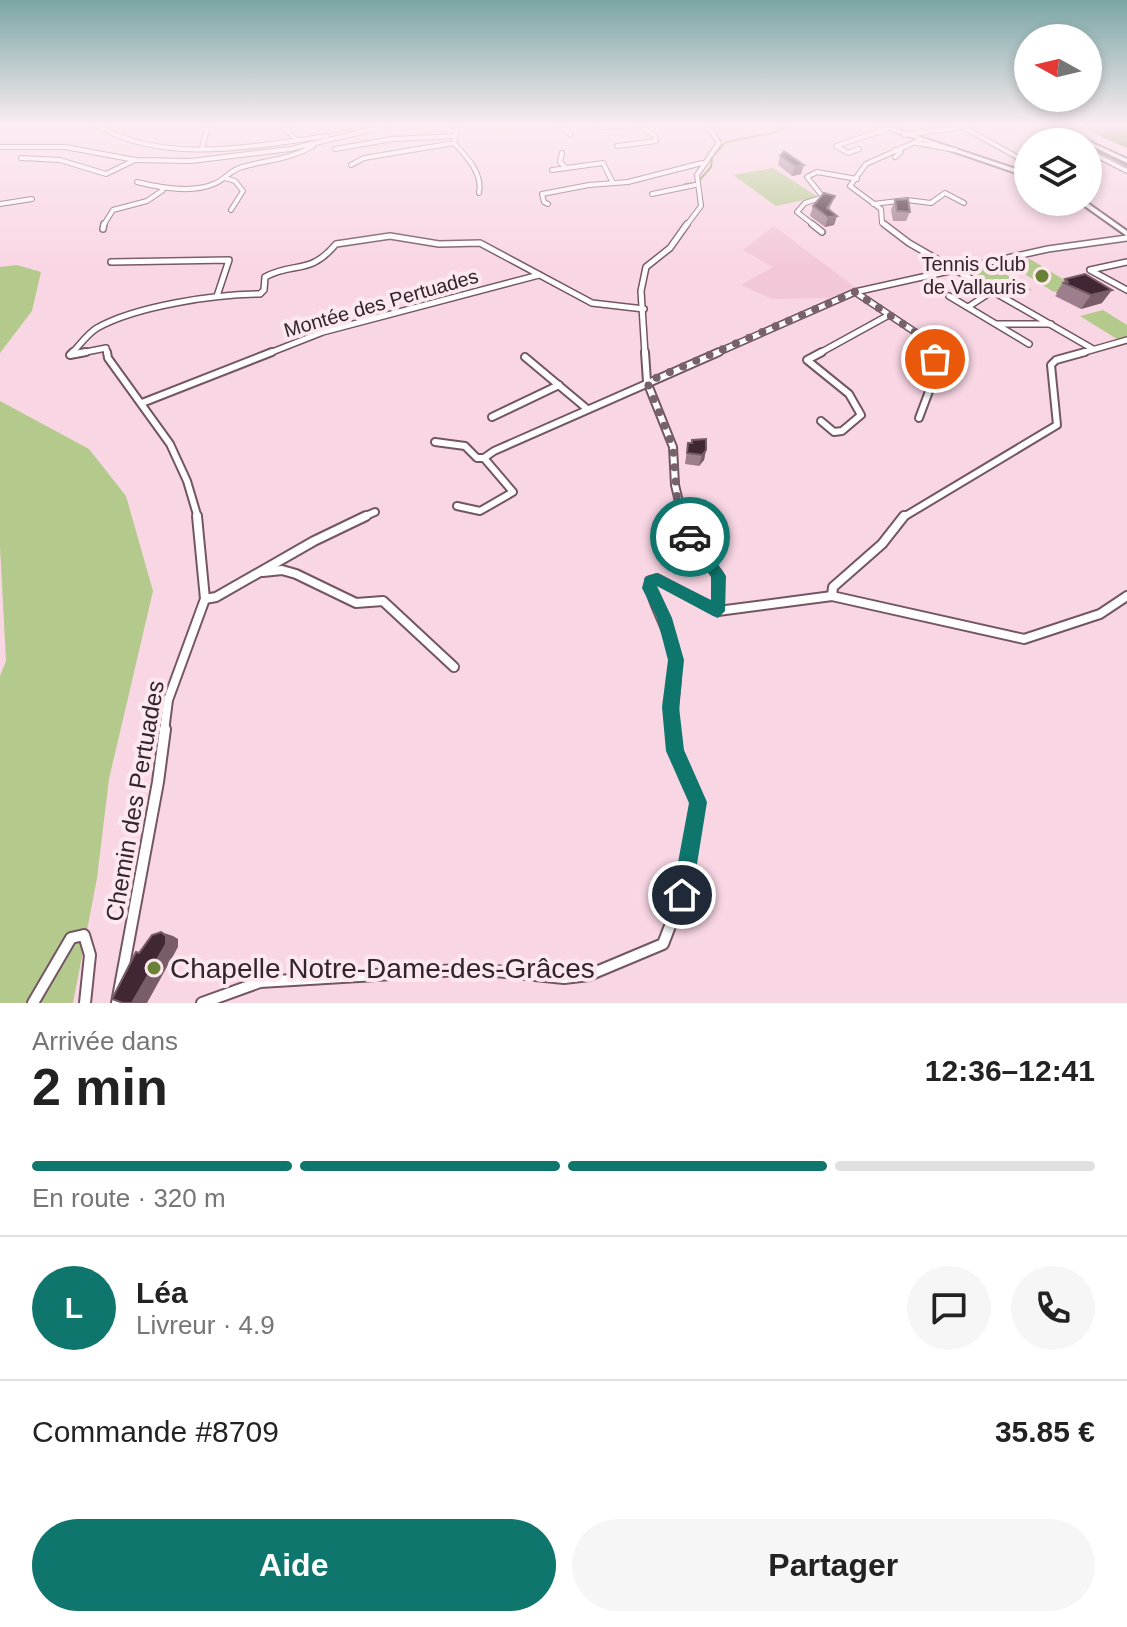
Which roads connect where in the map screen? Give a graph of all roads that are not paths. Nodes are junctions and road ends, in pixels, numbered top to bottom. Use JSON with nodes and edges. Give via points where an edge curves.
{"nodes":[{"id":1,"x":92,"y":173,"type":"edge"},
{"id":2,"x":113,"y":173,"type":"edge"},
{"id":3,"x":227,"y":173,"type":"edge"},
{"id":4,"x":476,"y":173,"type":"edge"},
{"id":5,"x":609,"y":173,"type":"edge"},
{"id":6,"x":664,"y":173,"type":"edge"},
{"id":7,"x":699,"y":173,"type":"edge"},
{"id":8,"x":861,"y":173,"type":"edge"},
{"id":9,"x":225,"y":178,"type":"junction"},
{"id":10,"x":857,"y":179,"type":"junction"},
{"id":11,"x":137,"y":182,"type":"dead end"},
{"id":12,"x":613,"y":183,"type":"junction"},
{"id":13,"x":695,"y":185,"type":"junction"},
{"id":14,"x":163,"y":190,"type":"junction"},
{"id":15,"x":479,"y":193,"type":"dead end"},
{"id":16,"x":652,"y":194,"type":"dead end"},
{"id":17,"x":32,"y":199,"type":"dead end"},
{"id":18,"x":964,"y":203,"type":"dead end"},
{"id":19,"x":0,"y":204,"type":"edge"},
{"id":20,"x":548,"y":204,"type":"dead end"},
{"id":21,"x":873,"y":204,"type":"junction"},
{"id":22,"x":231,"y":210,"type":"dead end"},
{"id":23,"x":1101,"y":216,"type":"edge"},
{"id":24,"x":103,"y":229,"type":"dead end"},
{"id":25,"x":822,"y":232,"type":"dead end"},
{"id":26,"x":1127,"y":236,"type":"edge"},
{"id":27,"x":111,"y":262,"type":"dead end"},
{"id":28,"x":1127,"y":262,"type":"edge"},
{"id":29,"x":954,"y":270,"type":"junction"},
{"id":30,"x":541,"y":275,"type":"junction"},
{"id":31,"x":1127,"y":290,"type":"edge"},
{"id":32,"x":855,"y":292,"type":"junction"},
{"id":33,"x":991,"y":292,"type":"junction"},
{"id":34,"x":217,"y":296,"type":"junction"},
{"id":35,"x":949,"y":296,"type":"dead end"},
{"id":36,"x":968,"y":307,"type":"junction"},
{"id":37,"x":644,"y":309,"type":"junction"},
{"id":38,"x":887,"y":316,"type":"junction"},
{"id":39,"x":996,"y":324,"type":"junction"},
{"id":40,"x":1051,"y":324,"type":"junction"},
{"id":41,"x":1127,"y":340,"type":"edge"},
{"id":42,"x":1029,"y":344,"type":"dead end"},
{"id":43,"x":1093,"y":349,"type":"junction"},
{"id":44,"x":525,"y":357,"type":"dead end"},
{"id":45,"x":647,"y":382,"type":"junction"},
{"id":46,"x":559,"y":385,"type":"junction"},
{"id":47,"x":142,"y":403,"type":"junction"},
{"id":48,"x":586,"y":408,"type":"junction"},
{"id":49,"x":492,"y":417,"type":"dead end"},
{"id":50,"x":919,"y":418,"type":"dead end"},
{"id":51,"x":821,"y":421,"type":"dead end"},
{"id":52,"x":435,"y":442,"type":"dead end"},
{"id":53,"x":484,"y":458,"type":"junction"},
{"id":54,"x":457,"y":506,"type":"dead end"},
{"id":55,"x":375,"y":512,"type":"dead end"},
{"id":56,"x":263,"y":572,"type":"junction"},
{"id":57,"x":832,"y":596,"type":"junction"},
{"id":58,"x":1127,"y":596,"type":"edge"},
{"id":59,"x":205,"y":599,"type":"junction"},
{"id":60,"x":718,"y":611,"type":"junction"},
{"id":61,"x":454,"y":667,"type":"dead end"},
{"id":62,"x":33,"y":1003,"type":"edge"},
{"id":63,"x":85,"y":1003,"type":"edge"},
{"id":64,"x":117,"y":1003,"type":"edge"},
{"id":65,"x":202,"y":1003,"type":"edge"}],
"edges":[{"from":1,"to":2,"type":"street"},
{"from":3,"to":9,"type":"street"},
{"from":4,"to":15,"type":"street"},
{"from":5,"to":12,"type":"street"},
{"from":6,"to":12,"type":"street"},
{"from":7,"to":13,"type":"street"},
{"from":8,"to":10,"type":"street"},
{"from":9,"to":14,"type":"street"},
{"from":9,"to":22,"type":"street","via":[[243,191]]},
{"from":10,"to":21,"type":"street","via":[[851,189]]},
{"from":10,"to":25,"type":"street","via":[[814,173],[806,179],[823,197],[797,212]]},
{"from":11,"to":14,"type":"street"},
{"from":12,"to":20,"type":"street","via":[[542,194]]},
{"from":13,"to":16,"type":"street"},
{"from":13,"to":37,"type":"street","via":[[701,206],[670,248],[643,272]]},
{"from":14,"to":24,"type":"street","via":[[146,202],[114,208]]},
{"from":17,"to":19,"type":"street"},
{"from":18,"to":21,"type":"street","via":[[945,193],[931,203]]},
{"from":21,"to":29,"type":"street","via":[[884,213],[884,225]]},
{"from":23,"to":26,"type":"main road"},
{"from":26,"to":29,"type":"street"},
{"from":27,"to":34,"type":"street","via":[[229,260]]},
{"from":28,"to":31,"type":"street","via":[[1090,270]]},
{"from":29,"to":32,"type":"street"},
{"from":29,"to":33,"type":"street"},
{"from":30,"to":34,"type":"street","name":"Chemin des Pertuades","via":[[480,243],[380,236],[336,244],[311,266],[270,274],[260,294]]},
{"from":30,"to":37,"type":"street","name":"Chemin des Pertuades","via":[[592,303]]},
{"from":30,"to":47,"type":"street","name":"Montée des Pertuades","via":[[323,332]]},
{"from":32,"to":38,"type":"street"},
{"from":32,"to":45,"type":"street"},
{"from":33,"to":36,"type":"street"},
{"from":33,"to":40,"type":"street"},
{"from":34,"to":47,"type":"street","name":"Chemin des Pertuades","via":[[102,325],[70,355],[106,348]]},
{"from":35,"to":36,"type":"street"},
{"from":36,"to":39,"type":"street"},
{"from":37,"to":45,"type":"street"},
{"from":38,"to":50,"type":"street","via":[[937,351]]},
{"from":38,"to":51,"type":"street","via":[[807,360],[841,384],[861,415],[842,431],[834,432]]},
{"from":39,"to":40,"type":"street"},
{"from":39,"to":42,"type":"street"},
{"from":40,"to":43,"type":"street"},
{"from":41,"to":43,"type":"street"},
{"from":43,"to":57,"type":"street","via":[[1051,365],[1057,425],[903,517],[882,544],[833,587]]},
{"from":44,"to":46,"type":"street"},
{"from":45,"to":48,"type":"street"},
{"from":45,"to":60,"type":"street","via":[[673,447],[685,529],[719,576]]},
{"from":46,"to":48,"type":"street"},
{"from":46,"to":49,"type":"street"},
{"from":47,"to":59,"type":"street","name":"Chemin des Pertuades","via":[[170,444],[195,504]]},
{"from":48,"to":53,"type":"street"},
{"from":52,"to":53,"type":"street","via":[[465,446]]},
{"from":53,"to":54,"type":"street","via":[[513,492],[480,511]]},
{"from":55,"to":56,"type":"street"},
{"from":56,"to":59,"type":"street"},
{"from":56,"to":61,"type":"street","via":[[296,574],[356,603],[383,601]]},
{"from":57,"to":58,"type":"street","via":[[1024,639],[1100,614]]},
{"from":57,"to":60,"type":"street"},
{"from":59,"to":64,"type":"street","name":"Chemin des Pertuades","via":[[168,700]]},
{"from":60,"to":65,"type":"street","via":[[657,579],[650,581],[676,660],[671,707],[675,751],[698,802],[682,895],[663,944],[589,975],[564,978],[475,969],[382,973],[260,982]]},
{"from":62,"to":63,"type":"street","via":[[71,938],[84,935],[90,955]]}]}
